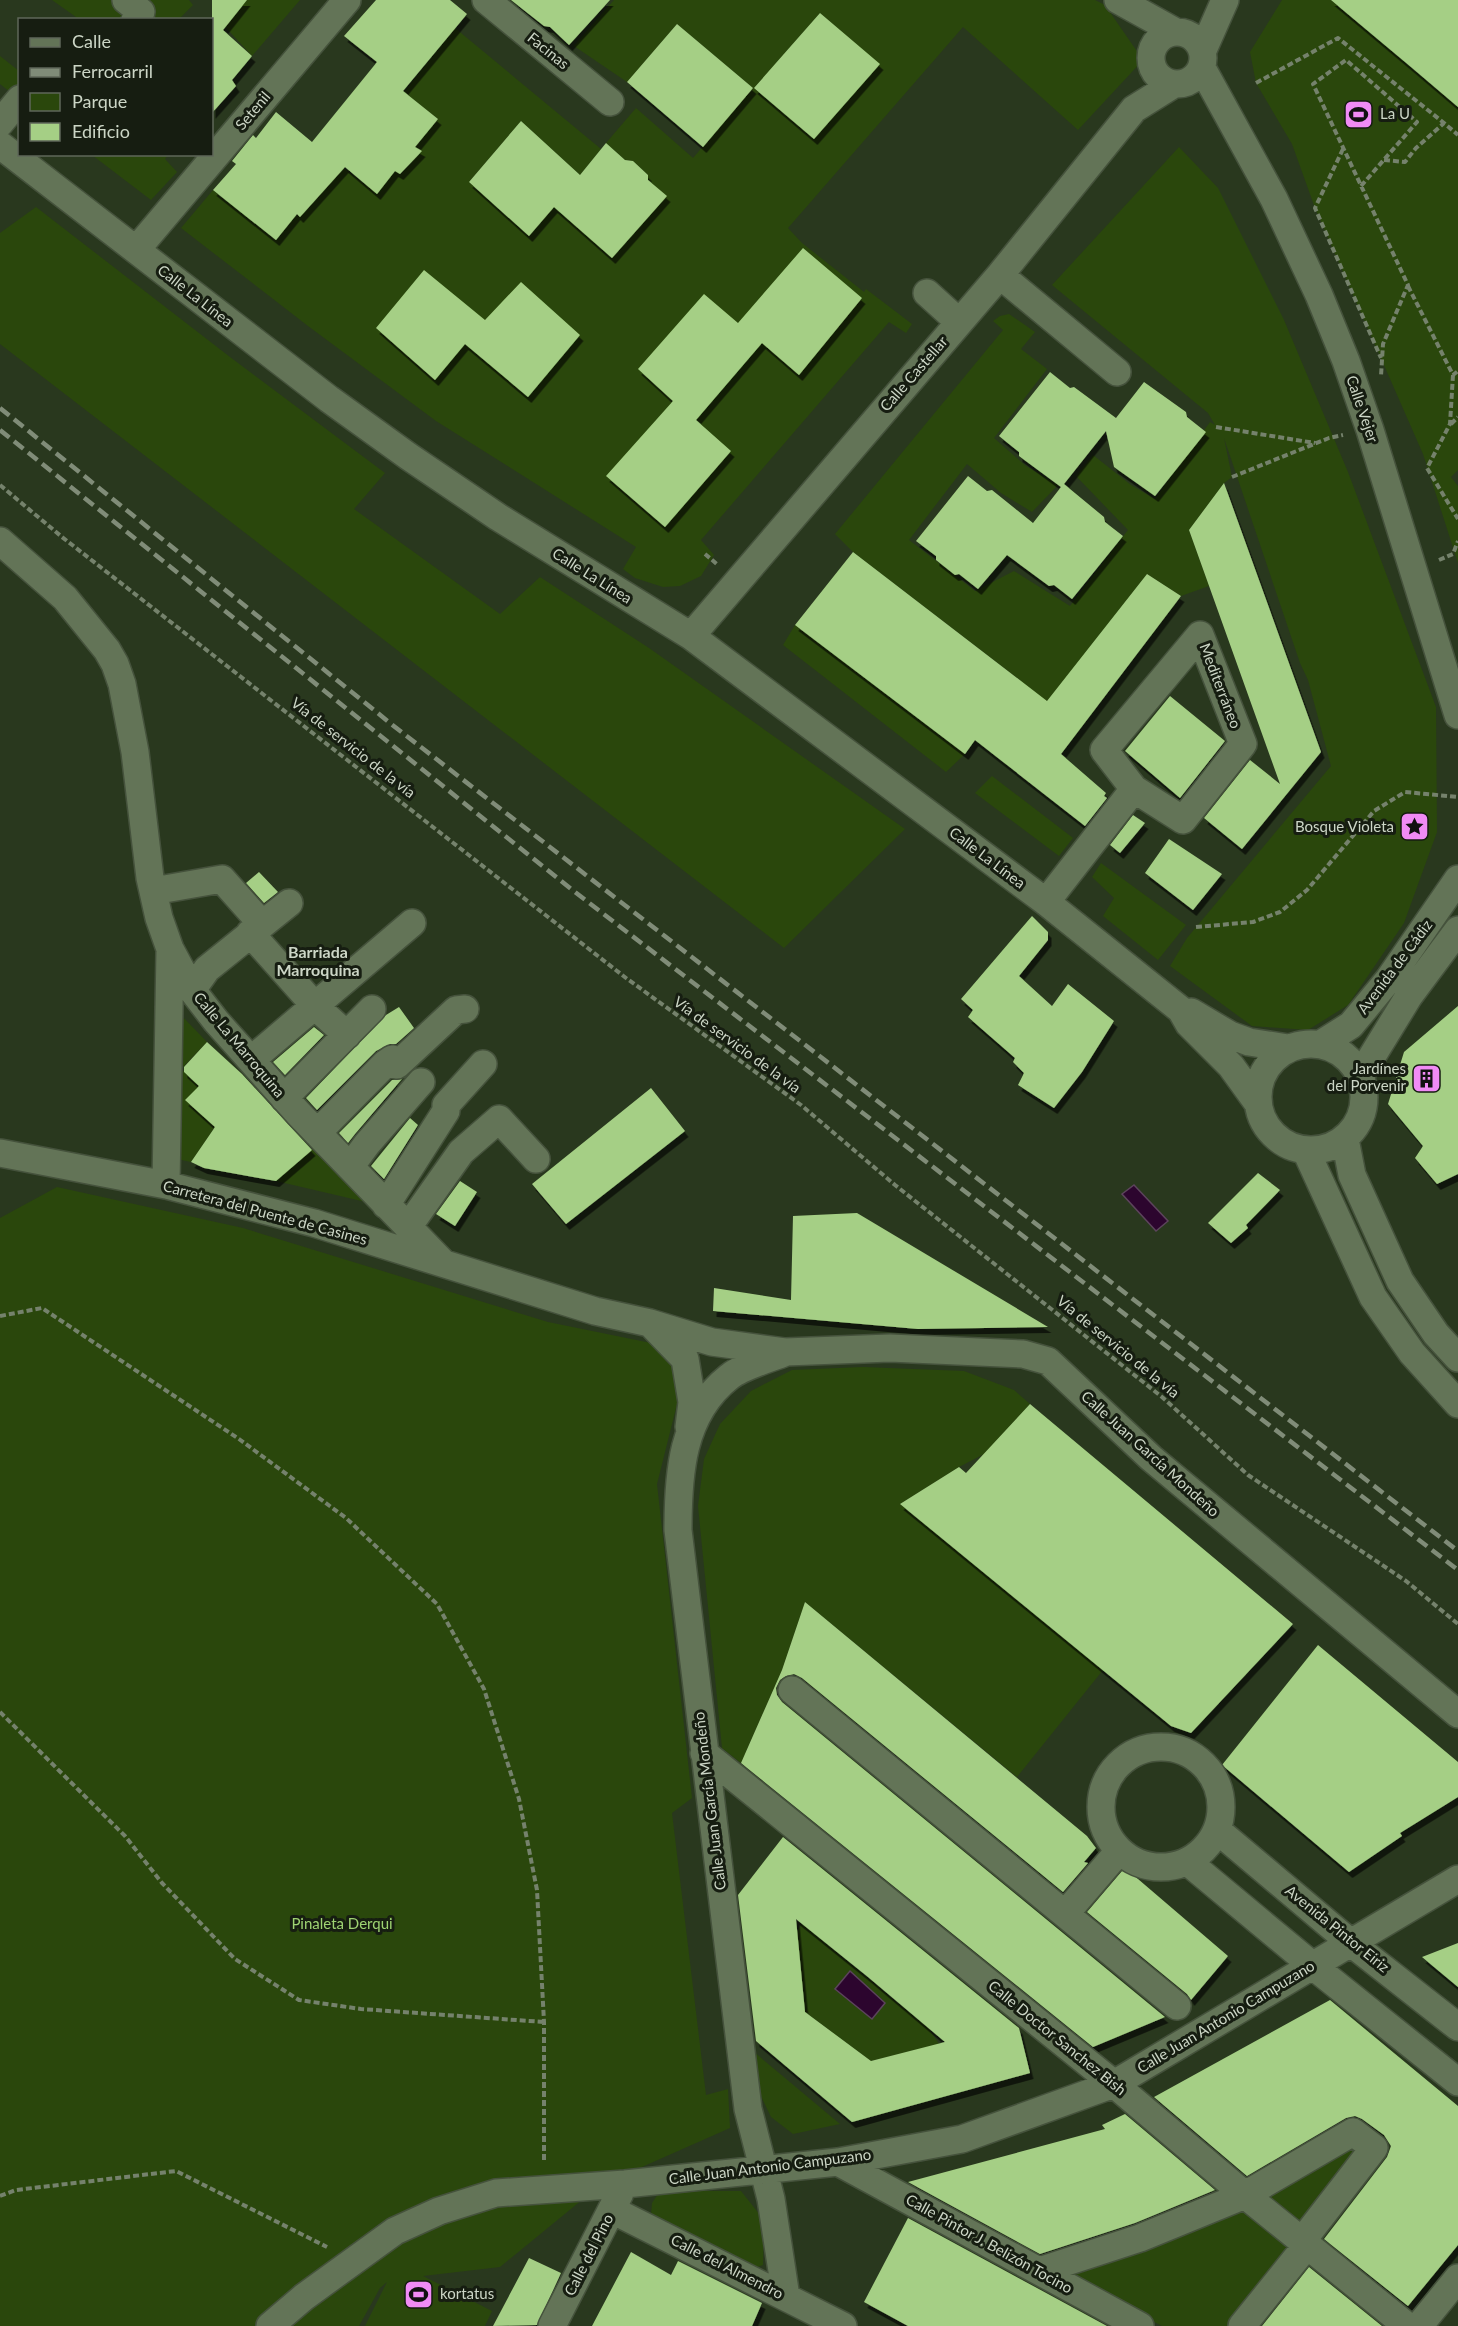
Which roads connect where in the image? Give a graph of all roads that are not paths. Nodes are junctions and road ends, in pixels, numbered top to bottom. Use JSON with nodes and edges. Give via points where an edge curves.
{"nodes":[{"id":1,"x":126,"y":0,"type":"edge"},
{"id":2,"x":347,"y":0,"type":"edge"},
{"id":3,"x":486,"y":0,"type":"edge"},
{"id":4,"x":1119,"y":1,"type":"edge"},
{"id":5,"x":1224,"y":1,"type":"edge"},
{"id":6,"x":136,"y":18,"type":"edge"},
{"id":7,"x":1151,"y":58,"type":"junction"},
{"id":8,"x":1186,"y":58,"type":"junction"},
{"id":9,"x":18,"y":101,"type":"edge"},
{"id":10,"x":610,"y":102,"type":"dead end"},
{"id":11,"x":1134,"y":109,"type":"junction"},
{"id":12,"x":0,"y":123,"type":"edge"},
{"id":13,"x":0,"y":145,"type":"edge"},
{"id":14,"x":136,"y":250,"type":"junction"},
{"id":15,"x":1000,"y":275,"type":"junction"},
{"id":16,"x":927,"y":293,"type":"dead end"},
{"id":17,"x":959,"y":322,"type":"junction"},
{"id":18,"x":1117,"y":372,"type":"dead end"},
{"id":19,"x":0,"y":541,"type":"edge"},
{"id":20,"x":691,"y":636,"type":"junction"},
{"id":21,"x":1458,"y":716,"type":"edge"},
{"id":22,"x":1134,"y":789,"type":"junction"},
{"id":23,"x":1458,"y":879,"type":"edge"},
{"id":24,"x":153,"y":891,"type":"junction"},
{"id":25,"x":1046,"y":902,"type":"junction"},
{"id":26,"x":289,"y":903,"type":"dead end"},
{"id":27,"x":412,"y":923,"type":"dead end"},
{"id":28,"x":256,"y":929,"type":"junction"},
{"id":29,"x":1457,"y":931,"type":"edge"},
{"id":30,"x":170,"y":949,"type":"junction"},
{"id":31,"x":192,"y":990,"type":"junction"},
{"id":32,"x":316,"y":1007,"type":"junction"},
{"id":33,"x":465,"y":1009,"type":"dead end"},
{"id":34,"x":372,"y":1010,"type":"dead end"},
{"id":35,"x":1181,"y":1010,"type":"junction"},
{"id":36,"x":347,"y":1035,"type":"junction"},
{"id":37,"x":1321,"y":1044,"type":"junction"},
{"id":38,"x":1288,"y":1048,"type":"junction"},
{"id":39,"x":251,"y":1060,"type":"junction"},
{"id":40,"x":483,"y":1064,"type":"dead end"},
{"id":41,"x":1360,"y":1076,"type":"junction"},
{"id":42,"x":421,"y":1082,"type":"dead end"},
{"id":43,"x":284,"y":1098,"type":"junction"},
{"id":44,"x":1257,"y":1102,"type":"junction"},
{"id":45,"x":317,"y":1133,"type":"junction"},
{"id":46,"x":1345,"y":1139,"type":"junction"},
{"id":47,"x":1306,"y":1151,"type":"junction"},
{"id":48,"x":0,"y":1153,"type":"edge"},
{"id":49,"x":536,"y":1159,"type":"dead end"},
{"id":50,"x":350,"y":1167,"type":"junction"},
{"id":51,"x":166,"y":1185,"type":"junction"},
{"id":52,"x":386,"y":1205,"type":"junction"},
{"id":53,"x":408,"y":1227,"type":"junction"},
{"id":54,"x":445,"y":1265,"type":"junction"},
{"id":55,"x":595,"y":1311,"type":"joint"},
{"id":56,"x":650,"y":1323,"type":"junction"},
{"id":57,"x":712,"y":1342,"type":"junction"},
{"id":58,"x":785,"y":1352,"type":"junction"},
{"id":59,"x":1458,"y":1358,"type":"edge"},
{"id":60,"x":730,"y":1376,"type":"junction"},
{"id":61,"x":689,"y":1378,"type":"junction"},
{"id":62,"x":1458,"y":1404,"type":"edge"},
{"id":63,"x":688,"y":1431,"type":"junction"},
{"id":64,"x":792,"y":1690,"type":"dead end"},
{"id":65,"x":1458,"y":1714,"type":"edge"},
{"id":66,"x":704,"y":1753,"type":"junction"},
{"id":67,"x":1217,"y":1830,"type":"junction"},
{"id":68,"x":1119,"y":1851,"type":"junction"},
{"id":69,"x":1188,"y":1862,"type":"junction"},
{"id":70,"x":1458,"y":1879,"type":"edge"},
{"id":71,"x":1065,"y":1914,"type":"junction"},
{"id":72,"x":1351,"y":1943,"type":"junction"},
{"id":73,"x":1313,"y":1966,"type":"junction"},
{"id":74,"x":1177,"y":2006,"type":"dead end"},
{"id":75,"x":1458,"y":2027,"type":"edge"},
{"id":76,"x":1458,"y":2082,"type":"edge"},
{"id":77,"x":1114,"y":2084,"type":"junction"},
{"id":78,"x":838,"y":2162,"type":"junction"},
{"id":79,"x":765,"y":2170,"type":"junction"},
{"id":80,"x":625,"y":2184,"type":"junction"},
{"id":81,"x":1245,"y":2195,"type":"junction"},
{"id":82,"x":612,"y":2210,"type":"junction"},
{"id":83,"x":1304,"y":2243,"type":"junction"},
{"id":84,"x":1039,"y":2271,"type":"junction"},
{"id":85,"x":1458,"y":2278,"type":"edge"},
{"id":86,"x":786,"y":2297,"type":"junction"},
{"id":87,"x":834,"y":2324,"type":"edge"},
{"id":88,"x":270,"y":2326,"type":"edge"},
{"id":89,"x":552,"y":2326,"type":"edge"},
{"id":90,"x":1140,"y":2326,"type":"edge"},
{"id":91,"x":1242,"y":2326,"type":"edge"},
{"id":92,"x":1407,"y":2326,"type":"edge"},
{"id":93,"x":1419,"y":2326,"type":"edge"}],
"edges":[{"from":1,"to":6,"type":"street","via":[[141,12]]},
{"from":2,"to":14,"type":"street","name":"Setenil"},
{"from":3,"to":10,"type":"street","name":"Facinas"},
{"from":4,"to":7,"type":"street","name":"Calle Vejer"},
{"from":4,"to":8,"type":"street","name":"Calle Vejer"},
{"from":5,"to":8,"type":"street"},
{"from":7,"to":8,"type":"street","via":[[1159,39]]},
{"from":7,"to":8,"type":"street","name":"Calle Vejer","via":[[1159,77]]},
{"from":7,"to":11,"type":"street","name":"Calle Castellar"},
{"from":8,"to":11,"type":"street","name":"Calle Castellar"},
{"from":8,"to":21,"type":"street","name":"Calle Vejer","via":[[1229,118],[1274,199],[1319,295],[1370,430]]},
{"from":9,"to":12,"type":"street"},
{"from":11,"to":15,"type":"street","name":"Calle Castellar"},
{"from":13,"to":14,"type":"street","name":"Calle La Línea"},
{"from":14,"to":20,"type":"street","name":"Calle La Línea","via":[[408,456],[498,517]]},
{"from":15,"to":17,"type":"street","name":"Calle Castellar"},
{"from":15,"to":18,"type":"street"},
{"from":16,"to":17,"type":"street"},
{"from":17,"to":20,"type":"street","name":"Calle Castellar"},
{"from":19,"to":24,"type":"street","name":"Calle La Marroquina","via":[[65,598],[116,664],[135,752]]},
{"from":20,"to":25,"type":"street","name":"Calle La Línea"},
{"from":22,"to":22,"type":"street","name":"Mediterráneo","via":[[1183,820],[1243,744],[1200,635],[1104,750]]},
{"from":22,"to":25,"type":"street"},
{"from":23,"to":37,"type":"street","name":"Avenida de Cádiz","via":[[1389,979],[1351,1025]]},
{"from":24,"to":28,"type":"street","via":[[222,879]]},
{"from":24,"to":30,"type":"street","name":"Calle La Marroquina"},
{"from":25,"to":35,"type":"street","name":"Calle La Línea"},
{"from":26,"to":28,"type":"street"},
{"from":27,"to":32,"type":"street"},
{"from":28,"to":31,"type":"street","via":[[207,969]]},
{"from":28,"to":32,"type":"street"},
{"from":29,"to":41,"type":"street","name":"Avenida de Cádiz","via":[[1409,996]]},
{"from":30,"to":31,"type":"street","name":"Calle La Marroquina"},
{"from":30,"to":51,"type":"street"},
{"from":31,"to":39,"type":"street","name":"Calle La Marroquina"},
{"from":32,"to":36,"type":"street"},
{"from":32,"to":39,"type":"street"},
{"from":33,"to":45,"type":"street","via":[[456,1010],[397,1065],[392,1059],[385,1064]]},
{"from":34,"to":36,"type":"street"},
{"from":35,"to":38,"type":"street","name":"Calle La Línea","via":[[1193,1012],[1249,1042]]},
{"from":35,"to":44,"type":"street","name":"Calle La Línea"},
{"from":36,"to":43,"type":"street"},
{"from":37,"to":38,"type":"street"},
{"from":37,"to":41,"type":"street","via":[[1338,1050]]},
{"from":38,"to":44,"type":"street","via":[[1264,1071],[1257,1088]]},
{"from":39,"to":43,"type":"street","name":"Calle La Marroquina"},
{"from":40,"to":52,"type":"street","via":[[446,1105],[446,1112]]},
{"from":41,"to":46,"type":"street","via":[[1365,1092],[1363,1110]]},
{"from":42,"to":50,"type":"street"},
{"from":43,"to":45,"type":"street","name":"Calle La Marroquina"},
{"from":44,"to":47,"type":"street","via":[[1263,1122],[1274,1137]]},
{"from":45,"to":50,"type":"street","name":"Calle La Marroquina"},
{"from":46,"to":47,"type":"street","via":[[1333,1146]]},
{"from":46,"to":59,"type":"street","via":[[1352,1175],[1400,1281],[1436,1334]]},
{"from":47,"to":62,"type":"street","via":[[1373,1297],[1412,1353]]},
{"from":48,"to":51,"type":"street","name":"Carretera del Puente de Casines"},
{"from":49,"to":53,"type":"street","via":[[499,1119],[461,1152]]},
{"from":50,"to":52,"type":"street","name":"Calle La Marroquina"},
{"from":51,"to":54,"type":"street","name":"Carretera del Puente de Casines","via":[[314,1222]]},
{"from":52,"to":53,"type":"street","name":"Calle La Marroquina"},
{"from":53,"to":54,"type":"street","name":"Calle La Marroquina"},
{"from":54,"to":55,"type":"street","name":"Carretera del Puente de Casines"},
{"from":55,"to":56,"type":"street","name":"Calle Juan García Mondeño"},
{"from":56,"to":57,"type":"street","name":"Calle Juan García Mondeño"},
{"from":56,"to":61,"type":"street","via":[[686,1359]]},
{"from":57,"to":58,"type":"street","name":"Calle Juan García Mondeño"},
{"from":57,"to":60,"type":"street"},
{"from":57,"to":61,"type":"street","via":[[700,1355]]},
{"from":58,"to":60,"type":"street","name":"Calle Juan García Mondeño"},
{"from":58,"to":65,"type":"street","name":"Calle Juan García Mondeño","via":[[890,1348],[1023,1354],[1048,1361],[1151,1458]]},
{"from":60,"to":63,"type":"street","name":"Calle Juan García Mondeño","via":[[710,1397]]},
{"from":61,"to":63,"type":"street","via":[[692,1402]]},
{"from":63,"to":66,"type":"street","name":"Calle Juan García Mondeño","via":[[680,1467],[678,1530]]},
{"from":64,"to":71,"type":"street"},
{"from":66,"to":77,"type":"street","name":"Calle Doctor Sanchez Bish"},
{"from":66,"to":79,"type":"street","name":"Calle Juan García Mondeño","via":[[748,2109]]},
{"from":67,"to":68,"type":"street","via":[[1222,1811],[1220,1792],[1212,1774],[1199,1760],[1181,1750],[1161,1746],[1140,1750],[1122,1760],[1109,1775],[1101,1794],[1100,1814]]},
{"from":67,"to":69,"type":"street","via":[[1200,1854]]},
{"from":67,"to":72,"type":"street","name":"Avenida Pintor Eiriz"},
{"from":68,"to":69,"type":"street","via":[[1152,1867]]},
{"from":68,"to":71,"type":"street"},
{"from":69,"to":73,"type":"street"},
{"from":70,"to":72,"type":"street","name":"Calle Juan Antonio Campuzano"},
{"from":71,"to":74,"type":"street"},
{"from":72,"to":73,"type":"street","name":"Calle Juan Antonio Campuzano"},
{"from":72,"to":75,"type":"street","name":"Avenida Pintor Eiriz"},
{"from":73,"to":76,"type":"street"},
{"from":73,"to":77,"type":"street","name":"Calle Juan Antonio Campuzano"},
{"from":77,"to":78,"type":"street","name":"Calle Juan Antonio Campuzano","via":[[962,2139]]},
{"from":77,"to":81,"type":"street","name":"Calle Doctor Sanchez Bish"},
{"from":78,"to":79,"type":"street","name":"Calle Juan Antonio Campuzano"},
{"from":78,"to":84,"type":"street","name":"Calle Pintor J. Belizón Tocino"},
{"from":79,"to":80,"type":"street","name":"Calle Juan Antonio Campuzano"},
{"from":79,"to":86,"type":"street","name":"Calle Juan García Mondeño"},
{"from":80,"to":82,"type":"street","name":"Calle del Pino"},
{"from":80,"to":88,"type":"street","name":"Calle Juan Antonio Campuzano","via":[[496,2193],[439,2211],[395,2231],[304,2296]]},
{"from":81,"to":83,"type":"street","name":"Calle Doctor Sanchez Bish"},
{"from":81,"to":83,"type":"street","via":[[1353,2133],[1374,2148]]},
{"from":81,"to":84,"type":"street","via":[[1140,2238]]},
{"from":82,"to":86,"type":"street","name":"Calle del Almendro"},
{"from":82,"to":89,"type":"street","name":"Calle del Pino"},
{"from":83,"to":91,"type":"street"},
{"from":83,"to":92,"type":"street","name":"Calle Doctor Sanchez Bish"},
{"from":84,"to":90,"type":"street","name":"Calle Pintor J. Belizón Tocino"},
{"from":85,"to":93,"type":"street"},
{"from":86,"to":87,"type":"street","name":"Calle del Almendro"}]}
